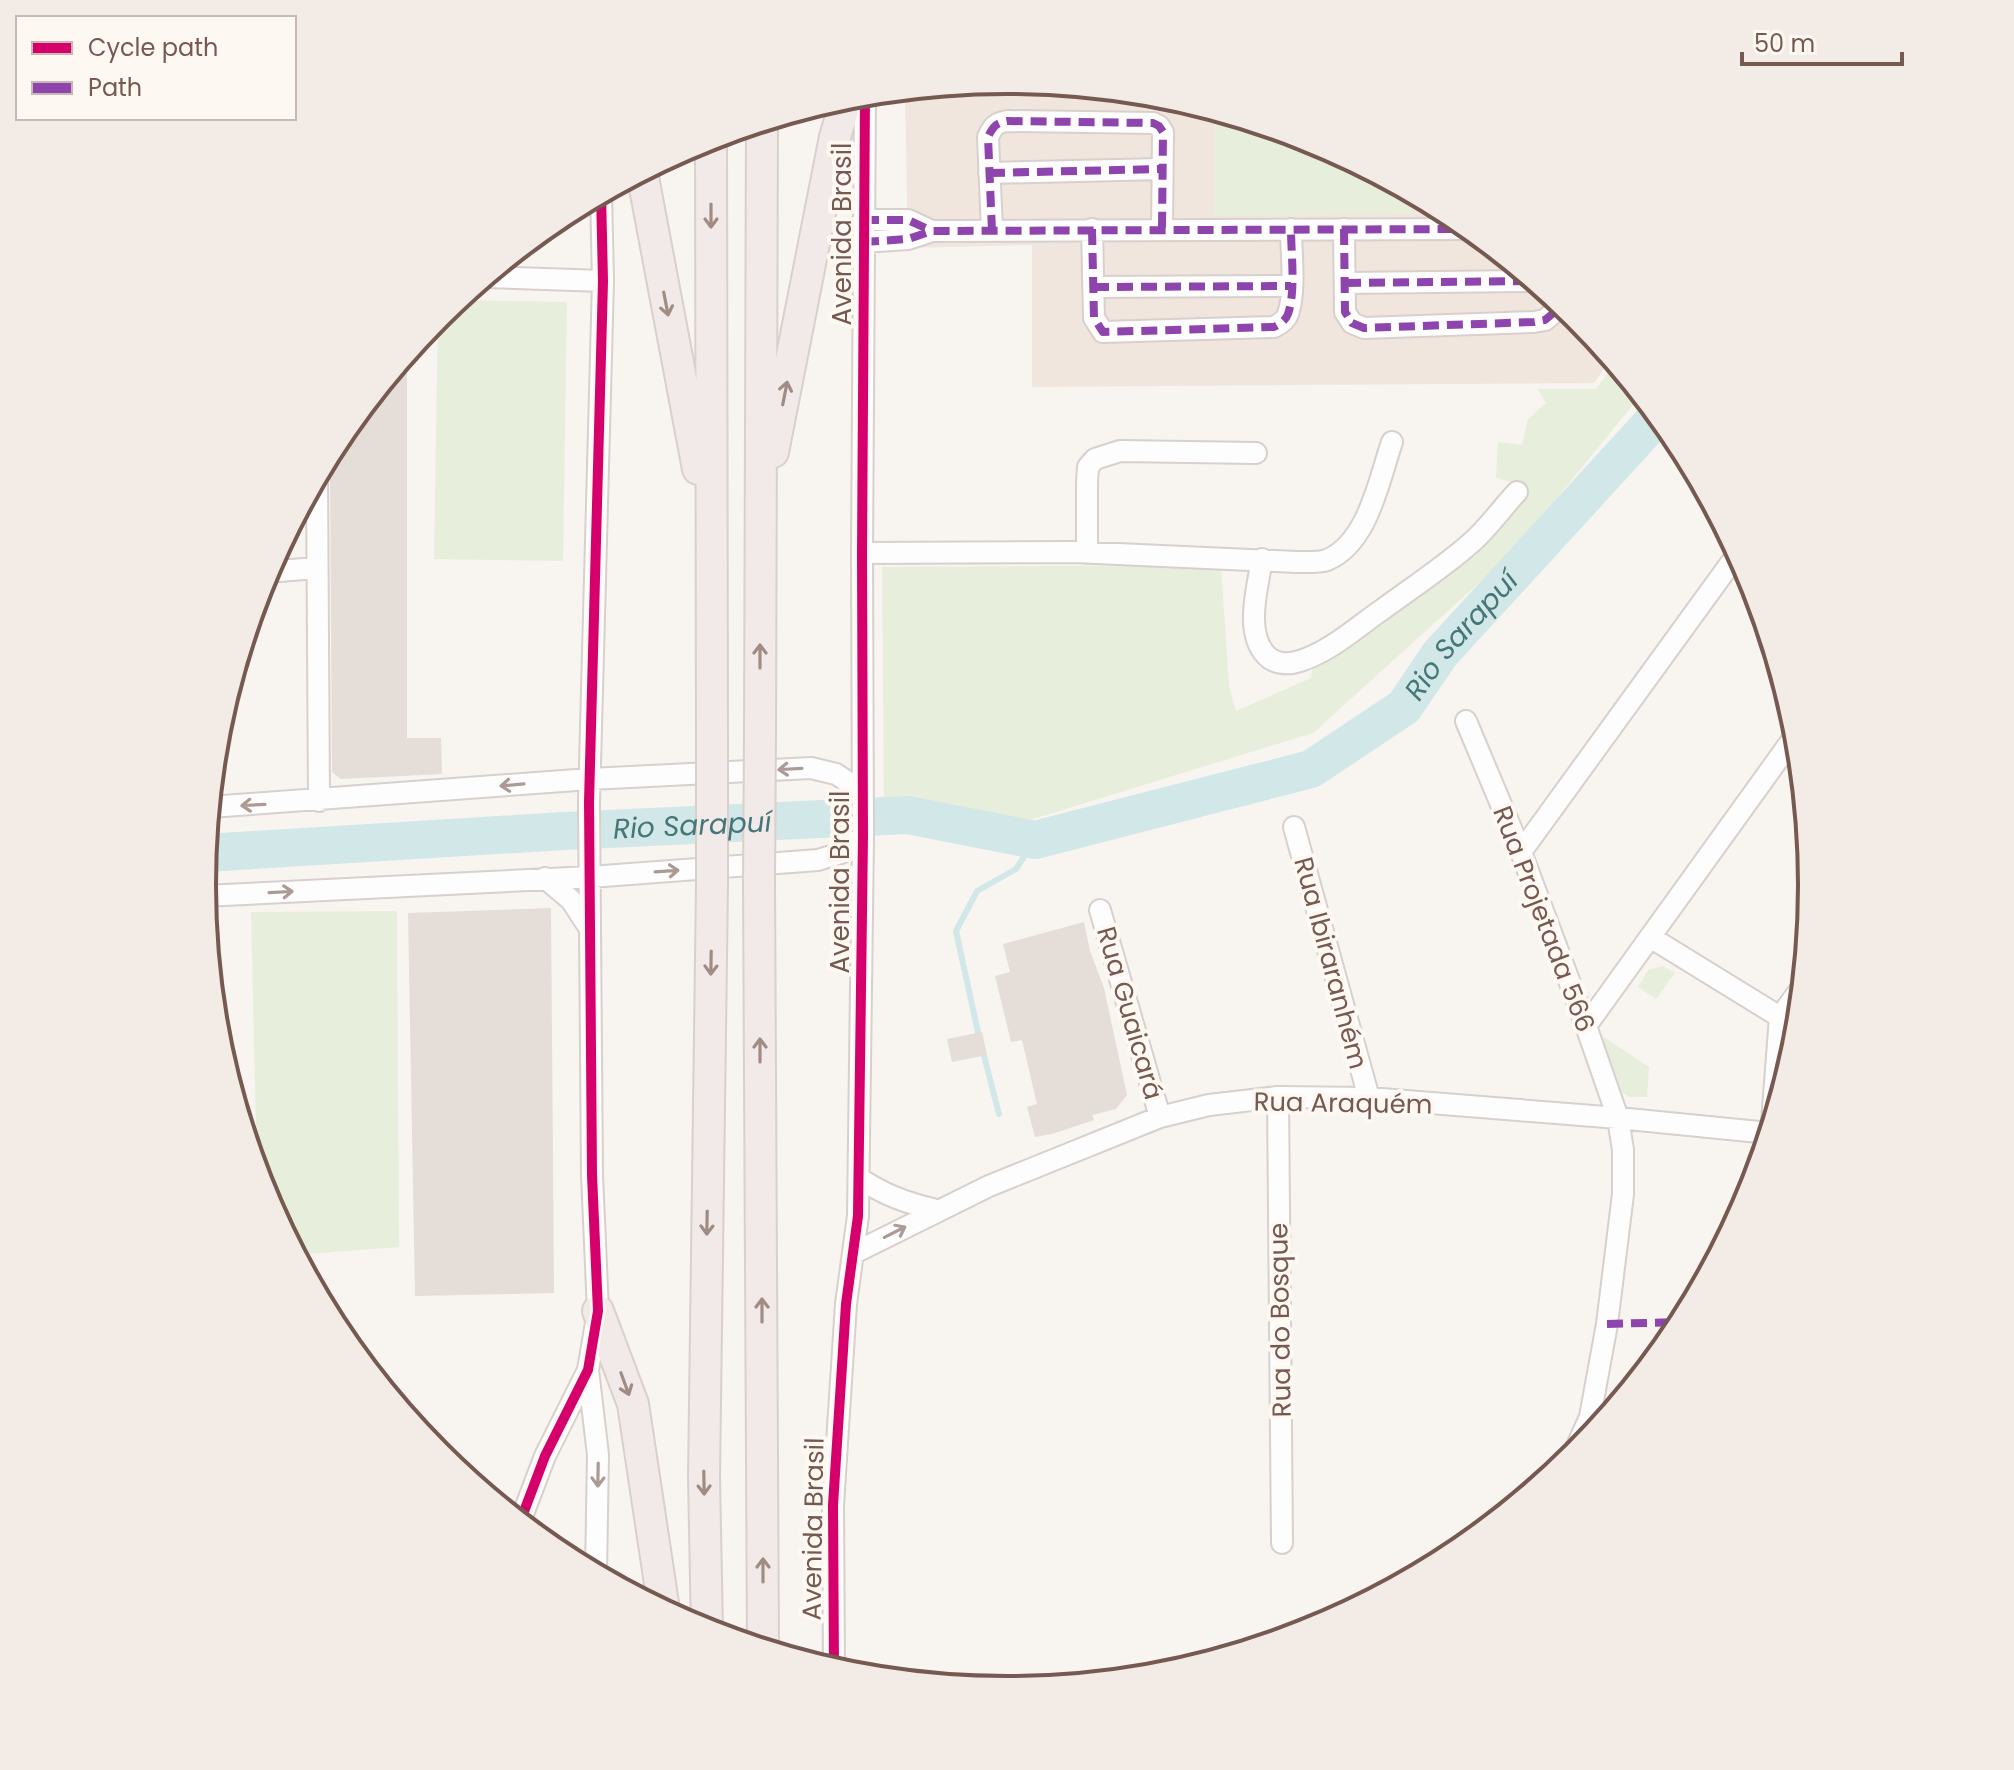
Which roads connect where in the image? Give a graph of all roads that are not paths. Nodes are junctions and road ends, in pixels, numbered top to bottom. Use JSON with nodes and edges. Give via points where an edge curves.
{"nodes":[{"id":1,"x":865,"y":107,"type":"edge"},
{"id":2,"x":843,"y":111,"type":"edge"},
{"id":3,"x":762,"y":133,"type":"edge"},
{"id":4,"x":711,"y":151,"type":"edge"},
{"id":5,"x":1162,"y":169,"type":"junction"},
{"id":6,"x":989,"y":173,"type":"junction"},
{"id":7,"x":644,"y":183,"type":"edge"},
{"id":8,"x":601,"y":207,"type":"edge"},
{"id":9,"x":863,"y":220,"type":"junction"},
{"id":10,"x":1092,"y":229,"type":"junction"},
{"id":11,"x":1162,"y":229,"type":"junction"},
{"id":12,"x":1291,"y":229,"type":"junction"},
{"id":13,"x":1344,"y":229,"type":"junction"},
{"id":14,"x":1449,"y":229,"type":"edge"},
{"id":15,"x":932,"y":231,"type":"junction"},
{"id":16,"x":992,"y":231,"type":"junction"},
{"id":17,"x":863,"y":242,"type":"junction"},
{"id":18,"x":500,"y":278,"type":"edge"},
{"id":19,"x":603,"y":281,"type":"junction"},
{"id":20,"x":1518,"y":281,"type":"edge"},
{"id":21,"x":1345,"y":283,"type":"junction"},
{"id":22,"x":1291,"y":286,"type":"junction"},
{"id":23,"x":1093,"y":287,"type":"junction"},
{"id":24,"x":1553,"y":313,"type":"edge"},
{"id":25,"x":1392,"y":442,"type":"dead end"},
{"id":26,"x":1256,"y":453,"type":"dead end"},
{"id":27,"x":1517,"y":492,"type":"dead end"},
{"id":28,"x":317,"y":499,"type":"edge"},
{"id":29,"x":759,"y":524,"type":"junction"},
{"id":30,"x":712,"y":542,"type":"junction"},
{"id":31,"x":862,"y":553,"type":"junction"},
{"id":32,"x":1087,"y":553,"type":"junction"},
{"id":33,"x":1262,"y":559,"type":"junction"},
{"id":34,"x":1730,"y":564,"type":"edge"},
{"id":35,"x":317,"y":568,"type":"junction"},
{"id":36,"x":281,"y":571,"type":"edge"},
{"id":37,"x":1466,"y":721,"type":"dead end"},
{"id":38,"x":590,"y":748,"type":"junction"},
{"id":39,"x":1786,"y":749,"type":"edge"},
{"id":40,"x":590,"y":779,"type":"junction"},
{"id":41,"x":558,"y":781,"type":"junction"},
{"id":42,"x":862,"y":795,"type":"junction"},
{"id":43,"x":319,"y":801,"type":"junction"},
{"id":44,"x":221,"y":806,"type":"edge"},
{"id":45,"x":1294,"y":827,"type":"dead end"},
{"id":46,"x":863,"y":833,"type":"junction"},
{"id":47,"x":1521,"y":852,"type":"junction"},
{"id":48,"x":590,"y":877,"type":"junction"},
{"id":49,"x":545,"y":878,"type":"junction"},
{"id":50,"x":216,"y":895,"type":"edge"},
{"id":51,"x":1100,"y":910,"type":"dead end"},
{"id":52,"x":590,"y":929,"type":"junction"},
{"id":53,"x":1650,"y":937,"type":"junction"},
{"id":54,"x":1788,"y":1006,"type":"edge"},
{"id":55,"x":1780,"y":1017,"type":"junction"},
{"id":56,"x":1586,"y":1026,"type":"junction"},
{"id":57,"x":1776,"y":1068,"type":"edge"},
{"id":58,"x":1278,"y":1097,"type":"junction"},
{"id":59,"x":1369,"y":1098,"type":"junction"},
{"id":60,"x":1160,"y":1117,"type":"junction"},
{"id":61,"x":1618,"y":1118,"type":"junction"},
{"id":62,"x":1758,"y":1132,"type":"edge"},
{"id":63,"x":859,"y":1178,"type":"junction"},
{"id":64,"x":936,"y":1210,"type":"junction"},
{"id":65,"x":854,"y":1253,"type":"junction"},
{"id":66,"x":598,"y":1311,"type":"junction"},
{"id":67,"x":588,"y":1370,"type":"junction"},
{"id":68,"x":1588,"y":1421,"type":"edge"},
{"id":69,"x":524,"y":1512,"type":"edge"},
{"id":70,"x":1282,"y":1543,"type":"dead end"},
{"id":71,"x":596,"y":1561,"type":"edge"},
{"id":72,"x":662,"y":1596,"type":"edge"},
{"id":73,"x":707,"y":1617,"type":"edge"},
{"id":74,"x":763,"y":1637,"type":"edge"},
{"id":75,"x":834,"y":1657,"type":"edge"}],
"edges":[{"from":1,"to":9,"type":"street","name":"Avenida Brasil"},
{"from":29,"to":2,"type":"highway","one_way":true},
{"from":3,"to":29,"type":"highway","name":"Avenida Brasil"},
{"from":4,"to":30,"type":"highway","one_way":true},
{"from":5,"to":6,"type":"street"},
{"from":5,"to":6,"type":"street","via":[[1163,132],[1153,123],[1007,121],[992,127],[988,137]]},
{"from":5,"to":11,"type":"street"},
{"from":6,"to":16,"type":"street"},
{"from":7,"to":30,"type":"highway","one_way":true},
{"from":8,"to":19,"type":"street"},
{"from":9,"to":15,"type":"street","via":[[908,220]]},
{"from":9,"to":17,"type":"street","name":"Avenida Brasil"},
{"from":10,"to":11,"type":"street"},
{"from":10,"to":16,"type":"street"},
{"from":10,"to":23,"type":"street"},
{"from":11,"to":12,"type":"street"},
{"from":12,"to":13,"type":"street"},
{"from":12,"to":22,"type":"street"},
{"from":13,"to":14,"type":"street"},
{"from":13,"to":21,"type":"street"},
{"from":15,"to":16,"type":"street"},
{"from":15,"to":17,"type":"street","via":[[908,239]]},
{"from":17,"to":31,"type":"street","name":"Avenida Brasil"},
{"from":18,"to":19,"type":"street"},
{"from":19,"to":38,"type":"street"},
{"from":20,"to":21,"type":"street"},
{"from":21,"to":24,"type":"street","via":[[1345,312],[1364,328],[1534,322]]},
{"from":22,"to":23,"type":"street"},
{"from":22,"to":23,"type":"street","via":[[1288,315],[1274,327],[1103,332],[1094,318]]},
{"from":25,"to":33,"type":"street","via":[[1366,516],[1339,553],[1324,561]]},
{"from":26,"to":32,"type":"street","via":[[1120,451],[1095,459],[1088,467]]},
{"from":27,"to":33,"type":"street","via":[[1448,562],[1330,647],[1300,661],[1272,660],[1257,637]]},
{"from":28,"to":35,"type":"street"},
{"from":74,"to":29,"type":"highway","name":"Avenida Brasil","one_way":true,"bridge":true},
{"from":30,"to":73,"type":"highway","one_way":true,"bridge":true},
{"from":31,"to":32,"type":"street"},
{"from":31,"to":42,"type":"street","name":"Avenida Brasil"},
{"from":32,"to":33,"type":"street"},
{"from":34,"to":47,"type":"street"},
{"from":35,"to":36,"type":"street"},
{"from":35,"to":43,"type":"street"},
{"from":37,"to":47,"type":"street","name":"Rua Projetada 566"},
{"from":38,"to":40,"type":"street"},
{"from":38,"to":41,"type":"street"},
{"from":39,"to":53,"type":"street"},
{"from":40,"to":41,"type":"street"},
{"from":42,"to":40,"type":"street","one_way":true,"via":[[836,774],[811,768]]},
{"from":40,"to":48,"type":"street"},
{"from":41,"to":43,"type":"street","one_way":true},
{"from":42,"to":46,"type":"street","name":"Avenida Brasil"},
{"from":43,"to":44,"type":"street","one_way":true},
{"from":45,"to":59,"type":"street","name":"Rua Ibiraranhém"},
{"from":48,"to":46,"type":"street","one_way":true,"via":[[818,860],[841,853]]},
{"from":46,"to":63,"type":"street","name":"Avenida Brasil"},
{"from":47,"to":56,"type":"street","name":"Rua Projetada 566"},
{"from":48,"to":49,"type":"street"},
{"from":48,"to":52,"type":"street"},
{"from":50,"to":49,"type":"street","one_way":true},
{"from":49,"to":52,"type":"street","via":[[571,900]]},
{"from":51,"to":60,"type":"street","name":"Rua Guaicará"},
{"from":52,"to":66,"type":"street"},
{"from":53,"to":55,"type":"street"},
{"from":53,"to":56,"type":"street"},
{"from":54,"to":55,"type":"street"},
{"from":55,"to":57,"type":"street"},
{"from":56,"to":61,"type":"street","name":"Rua Projetada 566"},
{"from":58,"to":59,"type":"street","name":"Rua Araquém"},
{"from":58,"to":60,"type":"street","name":"Rua Araquém"},
{"from":58,"to":70,"type":"street","name":"Rua do Bosque"},
{"from":59,"to":61,"type":"street","name":"Rua Araquém"},
{"from":60,"to":64,"type":"street","name":"Rua Araquém"},
{"from":61,"to":62,"type":"street","name":"Rua Araquém"},
{"from":61,"to":68,"type":"street","name":"Rua Projetada 566","via":[[1623,1194]]},
{"from":63,"to":64,"type":"street","via":[[894,1199]]},
{"from":63,"to":65,"type":"street","name":"Avenida Brasil"},
{"from":65,"to":64,"type":"street","name":"Rua Araquém","one_way":true},
{"from":65,"to":75,"type":"street","name":"Avenida Brasil","via":[[833,1505]]},
{"from":66,"to":67,"type":"street"},
{"from":66,"to":72,"type":"highway","one_way":true,"via":[[633,1404]]},
{"from":67,"to":69,"type":"street"},
{"from":67,"to":71,"type":"street","one_way":true,"via":[[598,1455]]}]}
